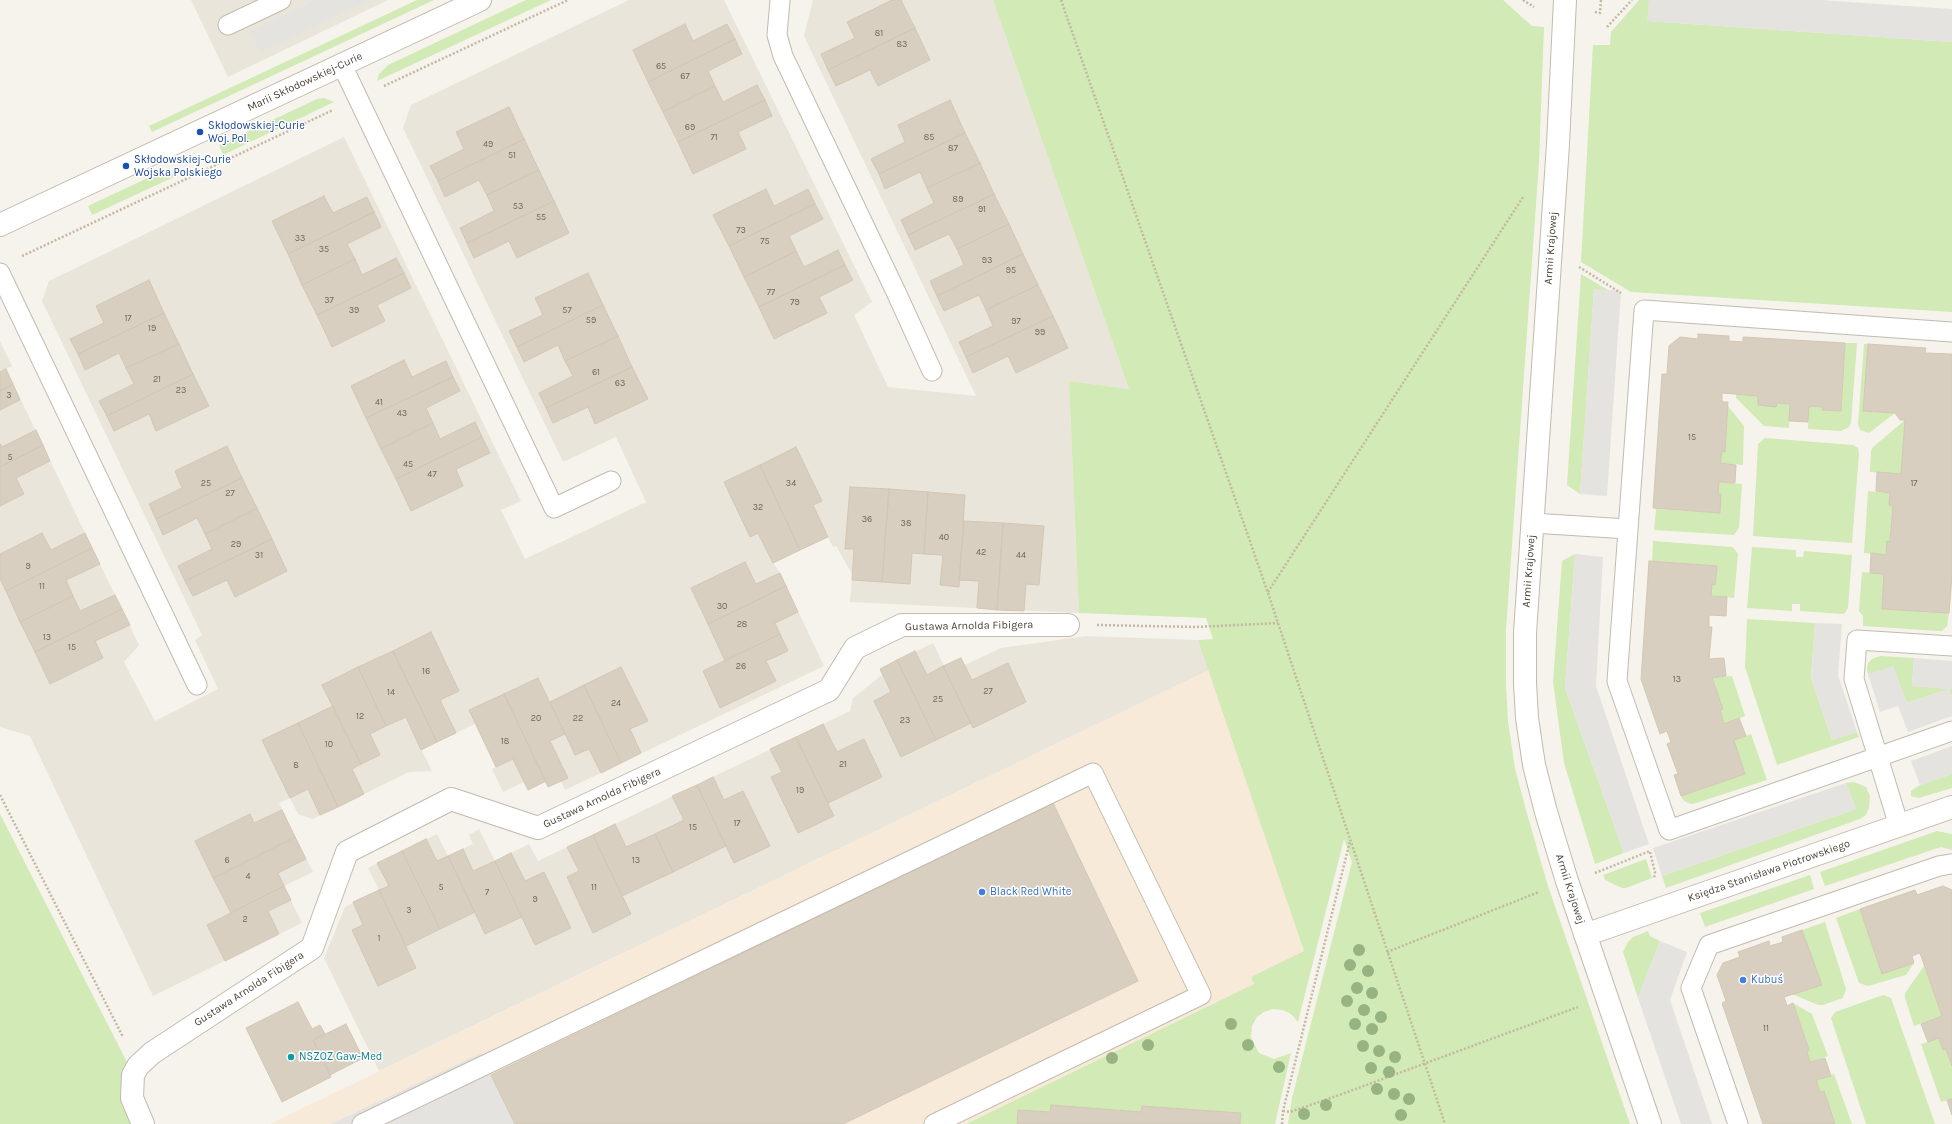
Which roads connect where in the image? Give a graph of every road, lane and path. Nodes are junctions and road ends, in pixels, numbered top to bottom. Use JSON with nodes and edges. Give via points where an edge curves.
{"nodes":[{"id":1,"x":281,"y":0,"type":"edge"},
{"id":2,"x":480,"y":0,"type":"edge"},
{"id":3,"x":568,"y":0,"type":"edge"},
{"id":4,"x":780,"y":0,"type":"edge"},
{"id":5,"x":1061,"y":0,"type":"edge"},
{"id":6,"x":1565,"y":0,"type":"edge"},
{"id":7,"x":1632,"y":0,"type":"edge"},
{"id":8,"x":228,"y":25,"type":"dead end"},
{"id":9,"x":1608,"y":27,"type":"dead end"},
{"id":10,"x":342,"y":65,"type":"junction"},
{"id":11,"x":358,"y":98,"type":"junction"},
{"id":12,"x":1525,"y":195,"type":"dead end"},
{"id":13,"x":0,"y":225,"type":"edge"},
{"id":14,"x":21,"y":257,"type":"dead end"},
{"id":15,"x":1576,"y":265,"type":"dead end"},
{"id":16,"x":0,"y":273,"type":"edge"},
{"id":17,"x":1644,"y":310,"type":"junction"},
{"id":18,"x":1952,"y":332,"type":"edge"},
{"id":19,"x":932,"y":371,"type":"dead end"},
{"id":20,"x":611,"y":481,"type":"dead end"},
{"id":21,"x":1532,"y":523,"type":"junction"},
{"id":22,"x":1628,"y":529,"type":"junction"},
{"id":23,"x":1268,"y":593,"type":"junction"},
{"id":24,"x":1278,"y":623,"type":"junction"},
{"id":25,"x":1068,"y":625,"type":"joint"},
{"id":26,"x":1952,"y":646,"type":"edge"},
{"id":27,"x":197,"y":685,"type":"dead end"},
{"id":28,"x":1952,"y":731,"type":"edge"},
{"id":29,"x":1879,"y":758,"type":"junction"},
{"id":30,"x":0,"y":795,"type":"edge"},
{"id":31,"x":1952,"y":808,"type":"edge"},
{"id":32,"x":1900,"y":826,"type":"junction"},
{"id":33,"x":1669,"y":830,"type":"junction"},
{"id":34,"x":1350,"y":841,"type":"junction"},
{"id":35,"x":1650,"y":852,"type":"junction"},
{"id":36,"x":1952,"y":864,"type":"edge"},
{"id":37,"x":1567,"y":881,"type":"junction"},
{"id":38,"x":1651,"y":884,"type":"dead end"},
{"id":39,"x":1585,"y":935,"type":"junction"},
{"id":40,"x":1388,"y":952,"type":"junction"},
{"id":41,"x":1607,"y":998,"type":"junction"},
{"id":42,"x":1425,"y":1064,"type":"junction"},
{"id":43,"x":138,"y":1066,"type":"junction"},
{"id":44,"x":1283,"y":1111,"type":"junction"},
{"id":45,"x":143,"y":1124,"type":"edge"},
{"id":46,"x":362,"y":1124,"type":"edge"},
{"id":47,"x":934,"y":1124,"type":"edge"},
{"id":48,"x":1282,"y":1124,"type":"edge"},
{"id":49,"x":1445,"y":1124,"type":"edge"},
{"id":50,"x":1650,"y":1124,"type":"edge"},
{"id":51,"x":1738,"y":1124,"type":"edge"}],
"edges":[{"from":1,"to":8,"type":"lane"},
{"from":2,"to":10,"type":"street","name":"Marii Skłodowskiej-Curie"},
{"from":3,"to":11,"type":"path"},
{"from":4,"to":19,"type":"lane","via":[[777,35],[783,56]]},
{"from":5,"to":23,"type":"path"},
{"from":6,"to":21,"type":"street","name":"Armii Krajowej","via":[[1557,160]]},
{"from":7,"to":9,"type":"path"},
{"from":10,"to":11,"type":"lane"},
{"from":10,"to":13,"type":"street","name":"Marii Skłodowskiej-Curie"},
{"from":11,"to":14,"type":"path"},
{"from":11,"to":20,"type":"lane","via":[[554,508]]},
{"from":12,"to":23,"type":"path"},
{"from":15,"to":17,"type":"path","via":[[1618,290]]},
{"from":16,"to":27,"type":"lane"},
{"from":17,"to":18,"type":"lane"},
{"from":17,"to":22,"type":"lane"},
{"from":21,"to":22,"type":"lane"},
{"from":21,"to":37,"type":"street","name":"Armii Krajowej","via":[[1525,634],[1527,718],[1534,765]]},
{"from":22,"to":33,"type":"lane","via":[[1617,681]]},
{"from":23,"to":24,"type":"path"},
{"from":24,"to":25,"type":"path","via":[[1163,627]]},
{"from":24,"to":34,"type":"path"},
{"from":25,"to":43,"type":"street","name":"Gustawa Arnolda Fibigera","via":[[902,625],[855,648],[829,690],[538,828],[452,799],[347,852],[312,948],[152,1053]]},
{"from":26,"to":29,"type":"lane","via":[[1857,640],[1854,679]]},
{"from":28,"to":29,"type":"lane"},
{"from":29,"to":32,"type":"lane"},
{"from":29,"to":33,"type":"lane"},
{"from":30,"to":43,"type":"path"},
{"from":31,"to":32,"type":"street","name":"Księdza Stanisława Piotrowskiego"},
{"from":32,"to":39,"type":"street","name":"Księdza Stanisława Piotrowskiego"},
{"from":33,"to":35,"type":"path"},
{"from":34,"to":40,"type":"path"},
{"from":34,"to":44,"type":"path"},
{"from":35,"to":37,"type":"path","via":[[1594,874]]},
{"from":35,"to":38,"type":"path","via":[[1655,872]]},
{"from":36,"to":51,"type":"lane","via":[[1939,866],[1709,945],[1691,988]]},
{"from":37,"to":39,"type":"street","name":"Armii Krajowej"},
{"from":37,"to":40,"type":"path"},
{"from":39,"to":41,"type":"street","name":"Armii Krajowej"},
{"from":40,"to":42,"type":"path"},
{"from":41,"to":42,"type":"path"},
{"from":41,"to":50,"type":"street","name":"Armii Krajowej"},
{"from":42,"to":44,"type":"path","via":[[1290,1112]]},
{"from":42,"to":49,"type":"path"},
{"from":43,"to":45,"type":"street","via":[[133,1075],[132,1098]]},
{"from":44,"to":48,"type":"path"},
{"from":46,"to":47,"type":"lane","via":[[1093,773],[1201,995]]}]}
